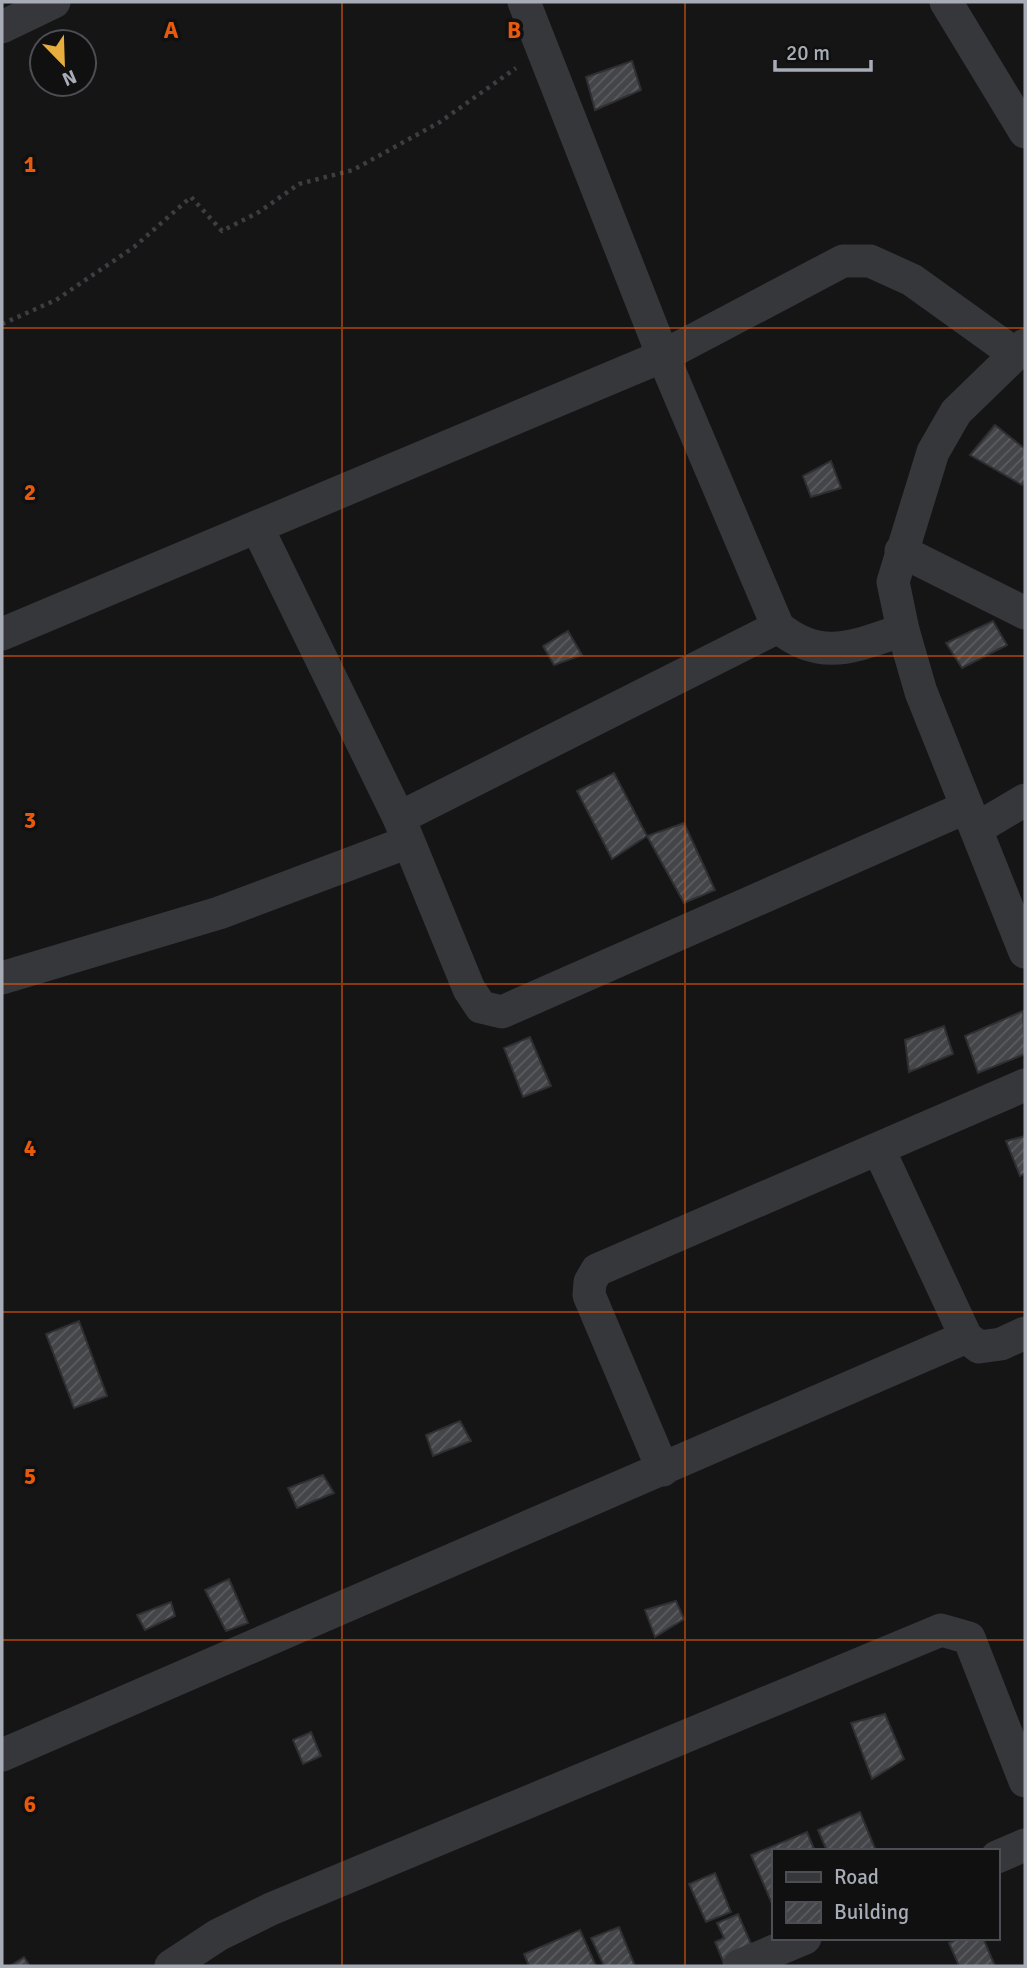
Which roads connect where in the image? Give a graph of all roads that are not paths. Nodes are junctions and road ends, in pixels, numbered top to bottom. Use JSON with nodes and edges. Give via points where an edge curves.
{"nodes":[{"id":1,"x":54,"y":2,"type":"edge"},
{"id":2,"x":524,"y":2,"type":"edge"},
{"id":3,"x":946,"y":2,"type":"edge"},
{"id":4,"x":2,"y":27,"type":"edge"},
{"id":5,"x":1025,"y":132,"type":"edge"},
{"id":6,"x":1020,"y":350,"type":"edge"},
{"id":7,"x":663,"y":356,"type":"junction"},
{"id":8,"x":257,"y":527,"type":"junction"},
{"id":9,"x":901,"y":551,"type":"junction"},
{"id":10,"x":1025,"y":613,"type":"edge"},
{"id":11,"x":778,"y":627,"type":"junction"},
{"id":12,"x":903,"y":630,"type":"junction"},
{"id":13,"x":2,"y":634,"type":"edge"},
{"id":14,"x":1025,"y":800,"type":"edge"},
{"id":15,"x":972,"y":818,"type":"junction"},
{"id":16,"x":403,"y":830,"type":"junction"},
{"id":17,"x":1025,"y":952,"type":"edge"},
{"id":18,"x":2,"y":978,"type":"edge"},
{"id":19,"x":1025,"y":1085,"type":"edge"},
{"id":20,"x":879,"y":1150,"type":"junction"},
{"id":21,"x":1025,"y":1334,"type":"edge"},
{"id":22,"x":966,"y":1337,"type":"junction"},
{"id":23,"x":663,"y":1470,"type":"junction"},
{"id":24,"x":2,"y":1755,"type":"edge"},
{"id":25,"x":1025,"y":1782,"type":"edge"},
{"id":26,"x":1025,"y":1845,"type":"edge"},
{"id":27,"x":999,"y":1856,"type":"edge"},
{"id":28,"x":800,"y":1940,"type":"edge"},
{"id":29,"x":171,"y":1966,"type":"edge"},
{"id":30,"x":739,"y":1966,"type":"edge"}],
"edges":[{"from":1,"to":4,"type":"street"},
{"from":2,"to":7,"type":"street"},
{"from":3,"to":5,"type":"street"},
{"from":6,"to":7,"type":"street","via":[[912,280],[870,261],[843,261]]},
{"from":6,"to":9,"type":"street","via":[[956,412],[933,452]]},
{"from":7,"to":8,"type":"street"},
{"from":7,"to":11,"type":"street"},
{"from":8,"to":13,"type":"street"},
{"from":8,"to":16,"type":"street"},
{"from":9,"to":10,"type":"street"},
{"from":9,"to":12,"type":"street","via":[[894,582]]},
{"from":11,"to":12,"type":"street","via":[[810,648],[840,650]]},
{"from":11,"to":16,"type":"street"},
{"from":12,"to":15,"type":"street","via":[[921,692]]},
{"from":14,"to":15,"type":"street"},
{"from":15,"to":16,"type":"street","via":[[502,1012],[481,1007],[469,989]]},
{"from":15,"to":17,"type":"street"},
{"from":16,"to":18,"type":"street","via":[[219,913]]},
{"from":19,"to":20,"type":"street"},
{"from":20,"to":22,"type":"street"},
{"from":20,"to":23,"type":"street","via":[[597,1270],[589,1295]]},
{"from":21,"to":22,"type":"street","via":[[979,1347]]},
{"from":22,"to":23,"type":"street"},
{"from":23,"to":24,"type":"street"},
{"from":25,"to":29,"type":"street","via":[[969,1638],[941,1630],[271,1909],[218,1935]]},
{"from":26,"to":27,"type":"street"},
{"from":28,"to":30,"type":"street"}]}
